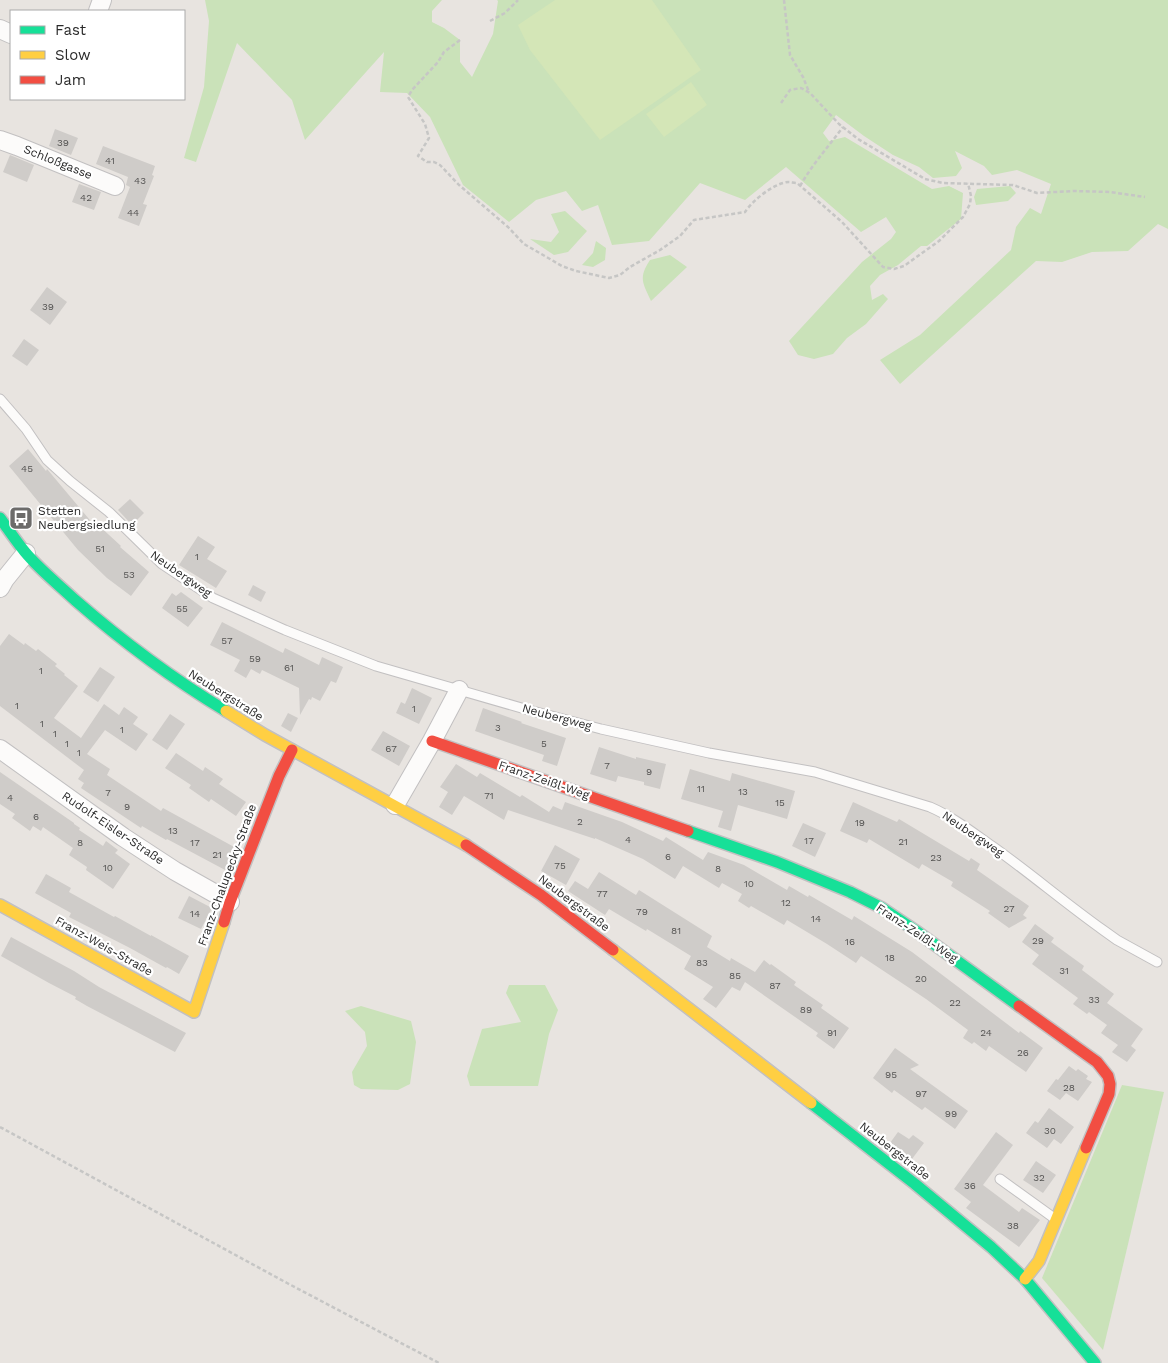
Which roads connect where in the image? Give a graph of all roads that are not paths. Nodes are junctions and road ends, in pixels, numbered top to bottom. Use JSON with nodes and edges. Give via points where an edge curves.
{"nodes":[{"id":1,"x":0,"y":140,"type":"edge"},
{"id":2,"x":115,"y":186,"type":"dead end"},
{"id":3,"x":0,"y":399,"type":"edge"},
{"id":4,"x":0,"y":518,"type":"edge"},
{"id":5,"x":26,"y":553,"type":"junction"},
{"id":6,"x":0,"y":588,"type":"edge"},
{"id":7,"x":459,"y":690,"type":"junction"},
{"id":8,"x":432,"y":741,"type":"junction"},
{"id":9,"x":0,"y":749,"type":"edge"},
{"id":10,"x":292,"y":750,"type":"junction"},
{"id":11,"x":395,"y":805,"type":"junction"},
{"id":12,"x":230,"y":902,"type":"junction"},
{"id":13,"x":0,"y":904,"type":"edge"},
{"id":14,"x":1157,"y":962,"type":"dead end"},
{"id":15,"x":194,"y":1012,"type":"joint"},
{"id":16,"x":1000,"y":1179,"type":"dead end"},
{"id":17,"x":1056,"y":1220,"type":"junction"},
{"id":18,"x":1025,"y":1279,"type":"junction"},
{"id":19,"x":1095,"y":1363,"type":"edge"}],
"edges":[{"from":1,"to":2,"type":"street","name":"Schloßgasse"},
{"from":3,"to":7,"type":"lane","name":"Neubergweg","via":[[52,465],[103,507],[162,564],[204,593],[363,662]]},
{"from":4,"to":5,"type":"street","name":"Neubergstraße"},
{"from":5,"to":6,"type":"street"},
{"from":5,"to":10,"type":"street","name":"Neubergstraße","via":[[81,606],[135,650],[201,696]]},
{"from":7,"to":8,"type":"street"},
{"from":7,"to":14,"type":"lane","name":"Neubergweg","via":[[601,729],[815,772],[930,807],[963,825],[1008,857],[1110,935]]},
{"from":8,"to":11,"type":"street"},
{"from":8,"to":17,"type":"street","name":"Franz-Zeißl-Weg","via":[[796,869],[850,892],[916,930],[1097,1062],[1109,1078],[1109,1094]]},
{"from":9,"to":12,"type":"street","name":"Rudolf-Eisler-Straße","via":[[123,837]]},
{"from":10,"to":11,"type":"street","name":"Neubergstraße"},
{"from":10,"to":12,"type":"street","name":"Franz-Chalupecky-Straße"},
{"from":11,"to":18,"type":"street","name":"Neubergstraße","via":[[467,845],[554,905],[928,1194]]},
{"from":12,"to":15,"type":"street","name":"Franz-Chalupecky-Straße"},
{"from":13,"to":15,"type":"street","name":"Franz-Weis-Straße"},
{"from":16,"to":17,"type":"lane"},
{"from":17,"to":18,"type":"street","name":"Franz-Zeißl-Weg","via":[[1039,1261]]},
{"from":18,"to":19,"type":"street","name":"Neubergstraße"}]}
